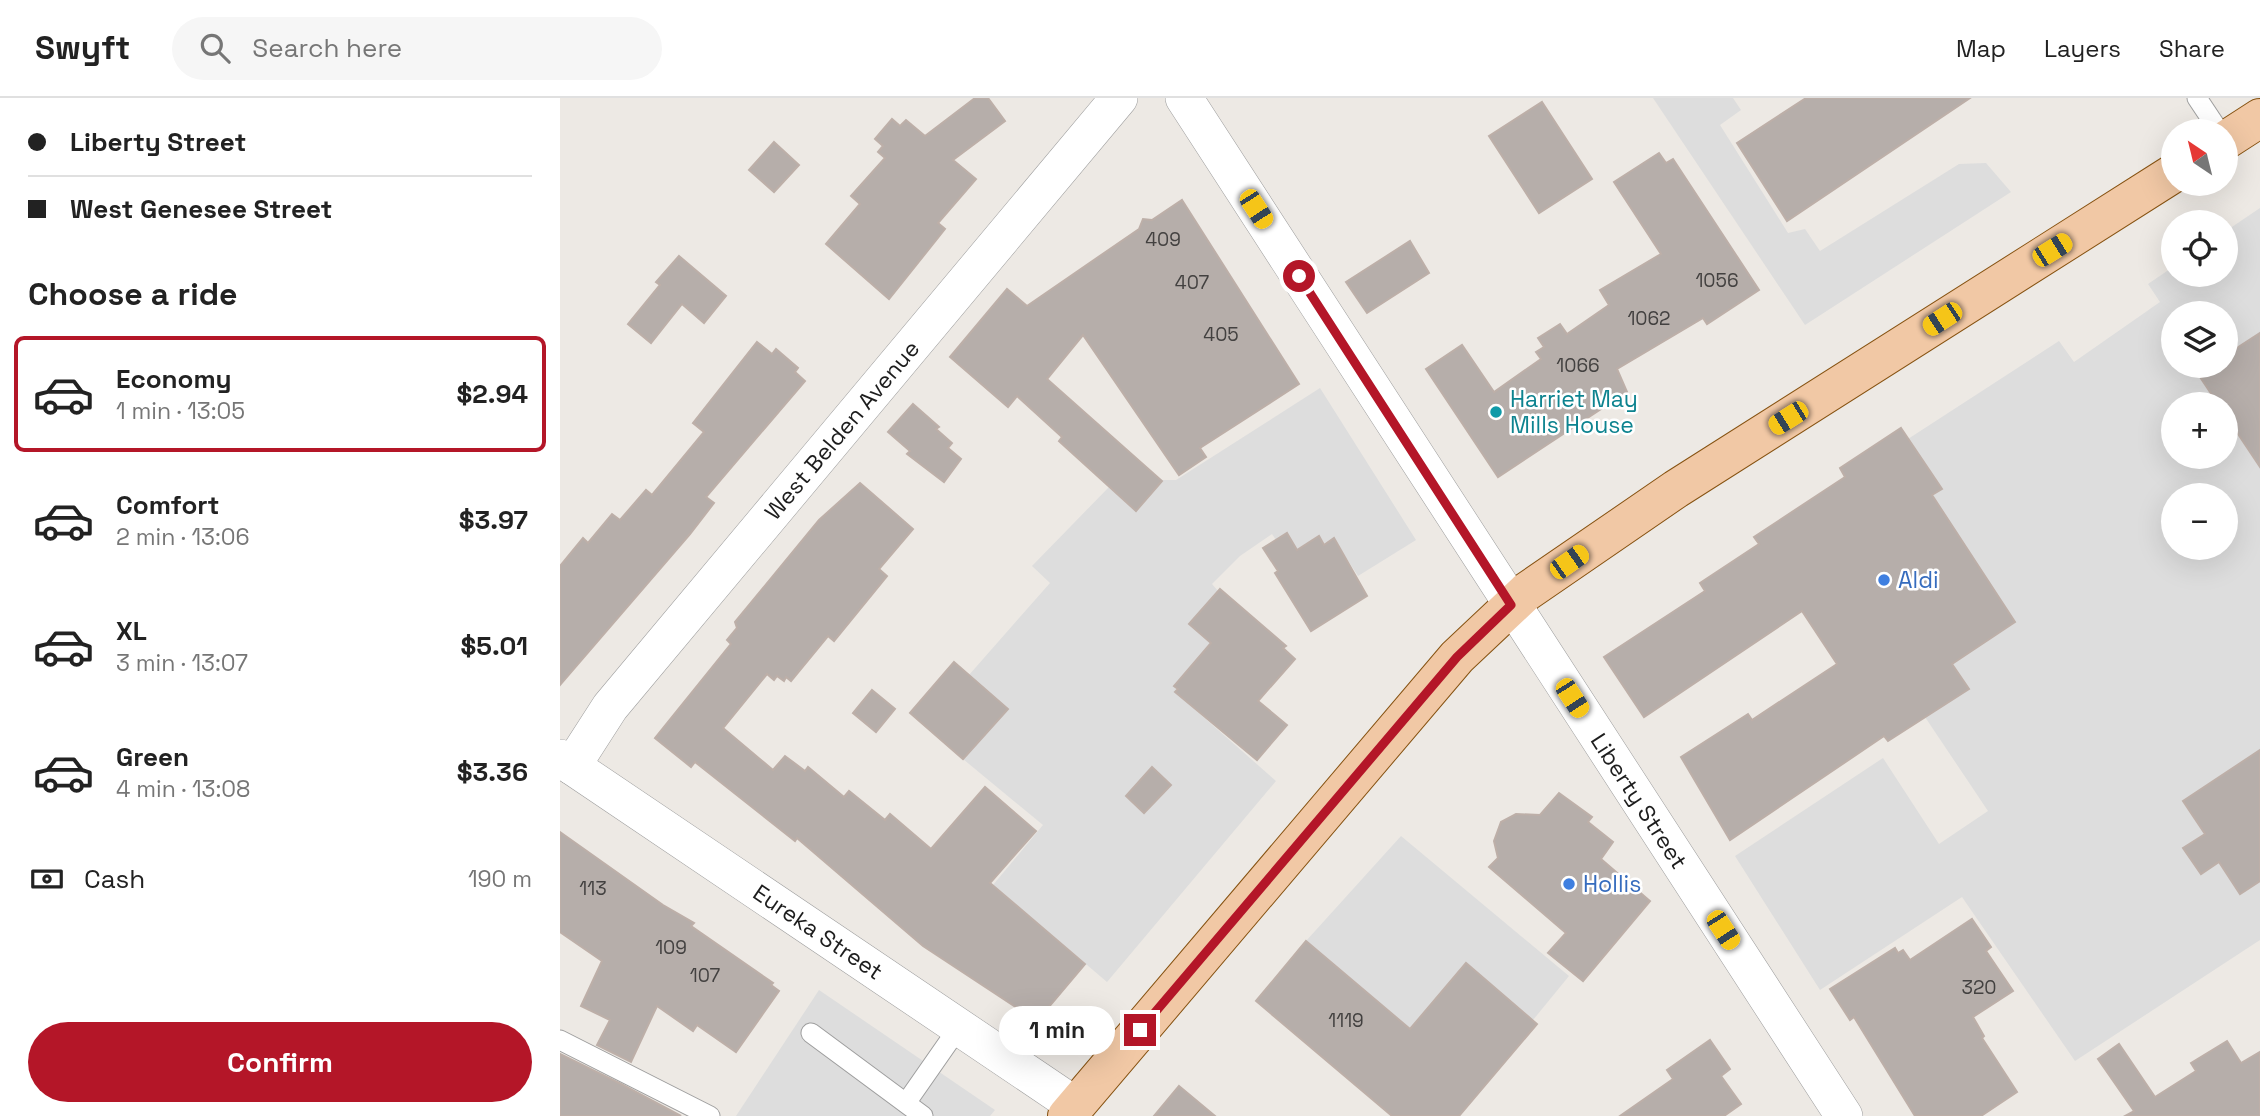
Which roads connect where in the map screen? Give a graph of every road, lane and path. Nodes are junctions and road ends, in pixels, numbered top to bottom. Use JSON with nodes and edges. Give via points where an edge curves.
{"nodes":[{"id":1,"x":1119,"y":98,"type":"edge"},
{"id":2,"x":1184,"y":98,"type":"edge"},
{"id":3,"x":2197,"y":98,"type":"edge"},
{"id":4,"x":2260,"y":118,"type":"edge"},
{"id":5,"x":2211,"y":119,"type":"edge"},
{"id":6,"x":2238,"y":132,"type":"edge"},
{"id":7,"x":2161,"y":181,"type":"edge"},
{"id":8,"x":1511,"y":605,"type":"junction"},
{"id":9,"x":566,"y":762,"type":"edge"},
{"id":10,"x":959,"y":1027,"type":"junction"},
{"id":11,"x":811,"y":1033,"type":"dead end"},
{"id":12,"x":560,"y":1040,"type":"edge"},
{"id":13,"x":906,"y":1103,"type":"junction"},
{"id":14,"x":1072,"y":1111,"type":"edge"},
{"id":15,"x":710,"y":1116,"type":"edge"},
{"id":16,"x":923,"y":1116,"type":"edge"},
{"id":17,"x":1844,"y":1116,"type":"edge"}],
"edges":[{"from":1,"to":9,"type":"street","name":"West Belden Avenue"},
{"from":2,"to":8,"type":"street","name":"Liberty Street"},
{"from":3,"to":5,"type":"lane"},
{"from":4,"to":6,"type":"main road"},
{"from":7,"to":8,"type":"main road","via":[[1676,489]]},
{"from":8,"to":14,"type":"main road","via":[[1457,657]]},
{"from":8,"to":17,"type":"street","name":"Liberty Street"},
{"from":9,"to":10,"type":"street","name":"Eureka Street"},
{"from":10,"to":13,"type":"lane"},
{"from":10,"to":14,"type":"street","name":"Eureka Street"},
{"from":11,"to":13,"type":"lane"},
{"from":12,"to":15,"type":"lane"},
{"from":13,"to":16,"type":"lane"}]}
